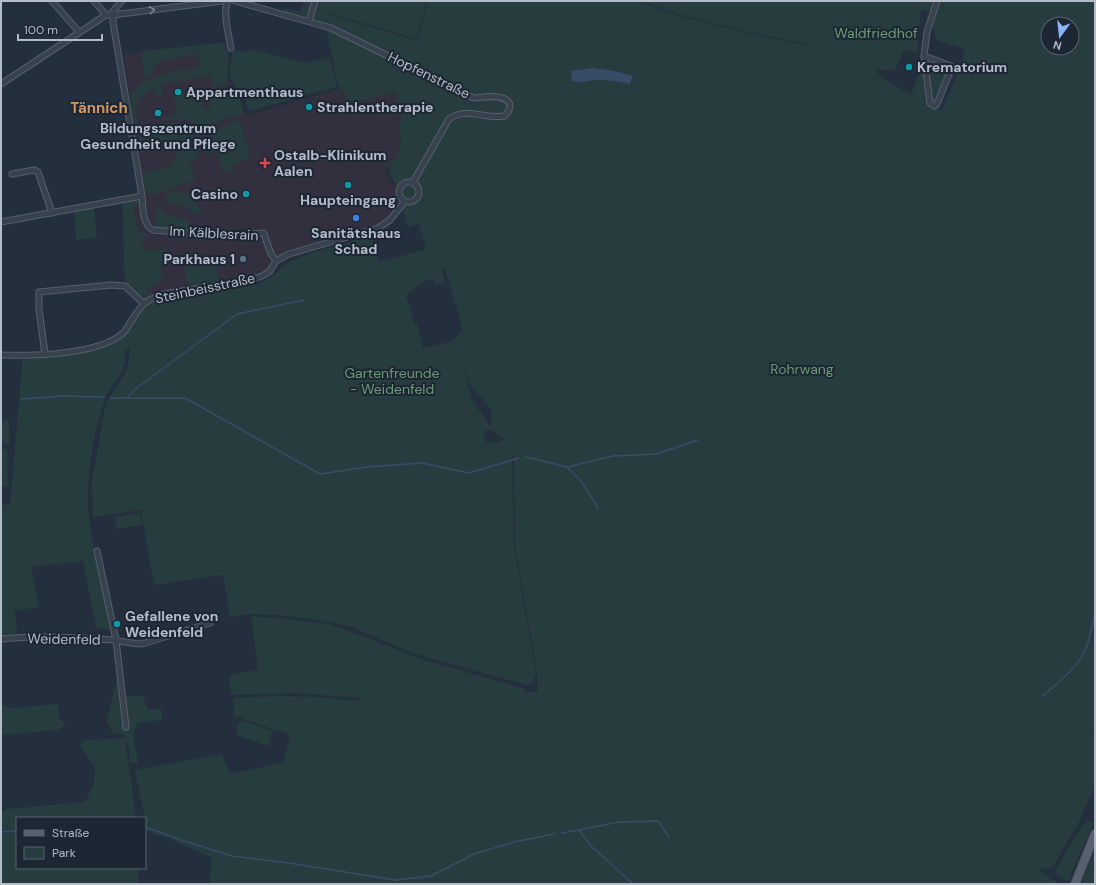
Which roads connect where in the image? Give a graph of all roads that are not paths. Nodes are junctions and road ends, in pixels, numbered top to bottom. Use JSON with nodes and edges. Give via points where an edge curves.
{"nodes":[{"id":1,"x":52,"y":1,"type":"edge"},
{"id":2,"x":94,"y":1,"type":"edge"},
{"id":3,"x":122,"y":1,"type":"edge"},
{"id":4,"x":222,"y":1,"type":"edge"},
{"id":5,"x":228,"y":1,"type":"edge"},
{"id":6,"x":235,"y":1,"type":"edge"},
{"id":7,"x":315,"y":1,"type":"edge"},
{"id":8,"x":937,"y":1,"type":"edge"},
{"id":9,"x":106,"y":15,"type":"junction"},
{"id":10,"x":113,"y":15,"type":"junction"},
{"id":11,"x":309,"y":21,"type":"junction"},
{"id":12,"x":79,"y":32,"type":"junction"},
{"id":13,"x":231,"y":48,"type":"dead end"},
{"id":14,"x":924,"y":56,"type":"junction"},
{"id":15,"x":1,"y":84,"type":"edge"},
{"id":16,"x":12,"y":174,"type":"dead end"},
{"id":17,"x":412,"y":182,"type":"junction"},
{"id":18,"x":142,"y":196,"type":"junction"},
{"id":19,"x":404,"y":201,"type":"junction"},
{"id":20,"x":52,"y":213,"type":"junction"},
{"id":21,"x":1,"y":222,"type":"edge"},
{"id":22,"x":276,"y":261,"type":"junction"},
{"id":23,"x":143,"y":304,"type":"junction"},
{"id":24,"x":45,"y":354,"type":"junction"},
{"id":25,"x":1,"y":355,"type":"edge"},
{"id":26,"x":97,"y":551,"type":"dead end"},
{"id":27,"x":210,"y":623,"type":"dead end"},
{"id":28,"x":1,"y":639,"type":"edge"},
{"id":29,"x":116,"y":640,"type":"junction"},
{"id":30,"x":126,"y":727,"type":"dead end"},
{"id":31,"x":1095,"y":834,"type":"edge"},
{"id":32,"x":1076,"y":881,"type":"edge"}],
"edges":[{"from":1,"to":12,"type":"street"},
{"from":2,"to":9,"type":"street"},
{"from":3,"to":10,"type":"street","via":[[113,11]]},
{"from":10,"to":4,"type":"street","one_way":true},
{"from":5,"to":13,"type":"street","via":[[226,12]]},
{"from":6,"to":11,"type":"street","name":"Hopfenstraße"},
{"from":7,"to":11,"type":"street"},
{"from":8,"to":14,"type":"street","via":[[928,28]]},
{"from":9,"to":10,"type":"street"},
{"from":9,"to":12,"type":"street"},
{"from":10,"to":18,"type":"street"},
{"from":11,"to":17,"type":"street","name":"Hopfenstraße","via":[[331,28],[474,98],[502,97],[509,102],[508,112],[502,116],[466,113],[449,119]]},
{"from":12,"to":15,"type":"street"},
{"from":14,"to":14,"type":"street","via":[[930,103],[934,106],[951,66]]},
{"from":16,"to":20,"type":"street","via":[[34,170],[38,172]]},
{"from":17,"to":19,"type":"street","via":[[408,181],[400,186],[400,196]]},
{"from":17,"to":19,"type":"street","via":[[418,187],[419,194],[413,201]]},
{"from":18,"to":20,"type":"street"},
{"from":18,"to":22,"type":"street","name":"Im Kälblesrain","via":[[148,228],[226,236],[264,233]]},
{"from":19,"to":22,"type":"street","name":"Steinbeisstraße","via":[[390,220],[378,228],[289,254]]},
{"from":20,"to":21,"type":"street"},
{"from":22,"to":23,"type":"street","name":"Steinbeisstraße","via":[[270,271],[250,280],[163,294]]},
{"from":23,"to":24,"type":"street","name":"Steinbeisstraße","via":[[124,333],[107,343],[86,349]]},
{"from":23,"to":24,"type":"street","via":[[125,286],[39,292]]},
{"from":24,"to":25,"type":"street","name":"Steinbeisstraße"},
{"from":26,"to":29,"type":"street","name":"Weidenfeld"},
{"from":27,"to":29,"type":"street","name":"Weidenfeld","via":[[142,644]]},
{"from":28,"to":29,"type":"street","name":"Weidenfeld"},
{"from":29,"to":30,"type":"street","name":"Weidenfeld"},
{"from":31,"to":32,"type":"main road"}]}
